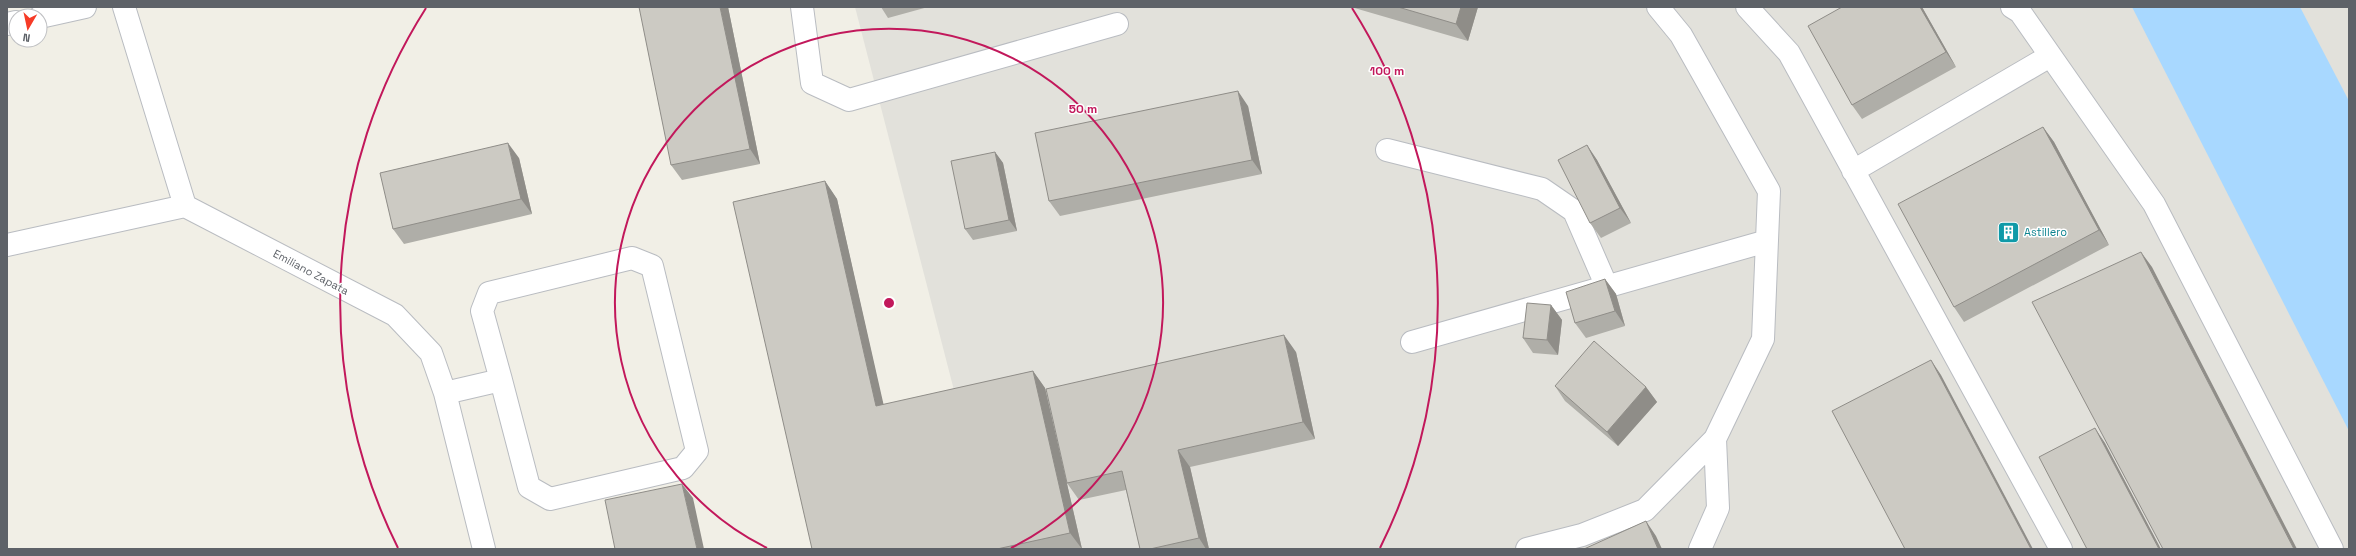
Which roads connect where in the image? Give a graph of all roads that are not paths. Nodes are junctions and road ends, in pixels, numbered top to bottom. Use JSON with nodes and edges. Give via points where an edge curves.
{"nodes":[{"id":1,"x":85,"y":7,"type":"edge"},
{"id":2,"x":124,"y":7,"type":"edge"},
{"id":3,"x":802,"y":7,"type":"edge"},
{"id":4,"x":1658,"y":7,"type":"edge"},
{"id":5,"x":1747,"y":7,"type":"edge"},
{"id":6,"x":2012,"y":7,"type":"edge"},
{"id":7,"x":48,"y":15,"type":"edge"},
{"id":8,"x":1117,"y":24,"type":"dead end"},
{"id":9,"x":2050,"y":56,"type":"junction"},
{"id":10,"x":1387,"y":150,"type":"dead end"},
{"id":11,"x":1853,"y":171,"type":"junction"},
{"id":12,"x":185,"y":206,"type":"junction"},
{"id":13,"x":1767,"y":241,"type":"junction"},
{"id":14,"x":7,"y":245,"type":"edge"},
{"id":15,"x":1607,"y":287,"type":"junction"},
{"id":16,"x":1412,"y":342,"type":"dead end"},
{"id":17,"x":501,"y":380,"type":"junction"},
{"id":18,"x":445,"y":393,"type":"junction"},
{"id":19,"x":1715,"y":439,"type":"junction"},
{"id":20,"x":484,"y":549,"type":"edge"},
{"id":21,"x":1527,"y":549,"type":"edge"},
{"id":22,"x":1700,"y":549,"type":"edge"},
{"id":23,"x":2061,"y":549,"type":"edge"},
{"id":24,"x":2332,"y":549,"type":"edge"}],
"edges":[{"from":1,"to":7,"type":"lane"},
{"from":2,"to":12,"type":"lane"},
{"from":3,"to":8,"type":"lane","via":[[812,83],[849,100]]},
{"from":4,"to":13,"type":"lane","via":[[1680,35],[1769,191]]},
{"from":5,"to":11,"type":"lane","via":[[1789,53]]},
{"from":6,"to":9,"type":"lane","via":[[2020,12]]},
{"from":9,"to":11,"type":"lane"},
{"from":9,"to":24,"type":"lane","via":[[2154,204]]},
{"from":10,"to":15,"type":"lane","via":[[1542,189],[1574,212]]},
{"from":11,"to":23,"type":"lane"},
{"from":12,"to":14,"type":"lane"},
{"from":12,"to":18,"type":"lane","name":"Emiliano Zapata","via":[[394,315],[431,353]]},
{"from":13,"to":15,"type":"lane"},
{"from":13,"to":19,"type":"lane","via":[[1763,339]]},
{"from":15,"to":16,"type":"lane"},
{"from":17,"to":17,"type":"lane","via":[[482,311],[489,294],[632,258],[652,266],[698,451],[683,468],[550,499],[529,487]]},
{"from":17,"to":18,"type":"lane"},
{"from":18,"to":20,"type":"lane","name":"Emiliano Zapata"},
{"from":19,"to":21,"type":"lane","via":[[1645,510],[1582,535]]},
{"from":19,"to":22,"type":"lane","via":[[1718,508]]}]}
